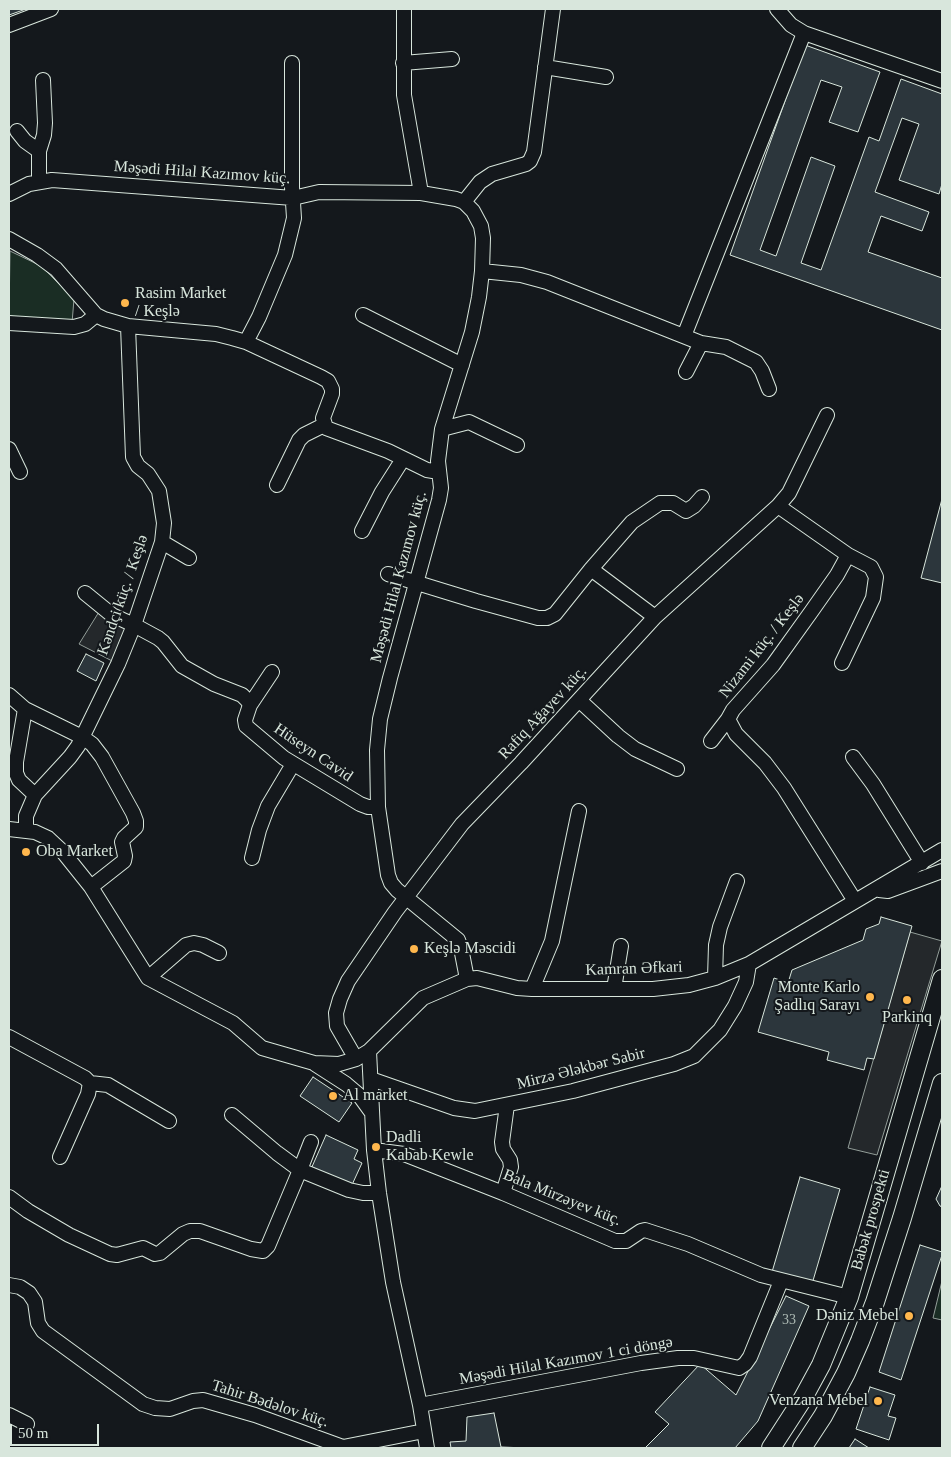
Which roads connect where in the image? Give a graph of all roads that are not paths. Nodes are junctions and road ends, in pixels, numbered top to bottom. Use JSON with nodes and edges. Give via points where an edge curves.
{"nodes":[{"id":1,"x":51,"y":9,"type":"edge"},
{"id":2,"x":404,"y":9,"type":"edge"},
{"id":3,"x":553,"y":9,"type":"edge"},
{"id":4,"x":777,"y":9,"type":"edge"},
{"id":5,"x":9,"y":25,"type":"edge"},
{"id":6,"x":804,"y":33,"type":"junction"},
{"id":7,"x":452,"y":59,"type":"dead end"},
{"id":8,"x":292,"y":63,"type":"dead end"},
{"id":9,"x":403,"y":63,"type":"junction"},
{"id":10,"x":545,"y":67,"type":"junction"},
{"id":11,"x":606,"y":77,"type":"dead end"},
{"id":12,"x":43,"y":80,"type":"dead end"},
{"id":13,"x":942,"y":81,"type":"edge"},
{"id":14,"x":17,"y":131,"type":"dead end"},
{"id":15,"x":39,"y":151,"type":"junction"},
{"id":16,"x":39,"y":181,"type":"junction"},
{"id":17,"x":9,"y":194,"type":"edge"},
{"id":18,"x":421,"y":194,"type":"junction"},
{"id":19,"x":293,"y":198,"type":"junction"},
{"id":20,"x":464,"y":202,"type":"junction"},
{"id":21,"x":9,"y":239,"type":"edge"},
{"id":22,"x":482,"y":271,"type":"junction"},
{"id":23,"x":96,"y":314,"type":"junction"},
{"id":24,"x":362,"y":316,"type":"dead end"},
{"id":25,"x":9,"y":322,"type":"edge"},
{"id":26,"x":128,"y":326,"type":"junction"},
{"id":27,"x":684,"y":336,"type":"junction"},
{"id":28,"x":246,"y":342,"type":"junction"},
{"id":29,"x":701,"y":343,"type":"junction"},
{"id":30,"x":462,"y":365,"type":"junction"},
{"id":31,"x":686,"y":372,"type":"dead end"},
{"id":32,"x":769,"y":389,"type":"dead end"},
{"id":33,"x":827,"y":416,"type":"dead end"},
{"id":34,"x":324,"y":425,"type":"junction"},
{"id":35,"x":442,"y":429,"type":"junction"},
{"id":36,"x":517,"y":445,"type":"dead end"},
{"id":37,"x":9,"y":449,"type":"edge"},
{"id":38,"x":403,"y":459,"type":"junction"},
{"id":39,"x":20,"y":472,"type":"dead end"},
{"id":40,"x":439,"y":472,"type":"junction"},
{"id":41,"x":277,"y":485,"type":"dead end"},
{"id":42,"x":702,"y":497,"type":"dead end"},
{"id":43,"x":778,"y":506,"type":"junction"},
{"id":44,"x":362,"y":531,"type":"dead end"},
{"id":45,"x":162,"y":542,"type":"junction"},
{"id":46,"x":848,"y":555,"type":"junction"},
{"id":47,"x":189,"y":558,"type":"dead end"},
{"id":48,"x":591,"y":569,"type":"junction"},
{"id":49,"x":388,"y":574,"type":"dead end"},
{"id":50,"x":417,"y":582,"type":"junction"},
{"id":51,"x":85,"y":593,"type":"dead end"},
{"id":52,"x":654,"y":617,"type":"junction"},
{"id":53,"x":134,"y":624,"type":"junction"},
{"id":54,"x":842,"y":663,"type":"dead end"},
{"id":55,"x":272,"y":672,"type":"dead end"},
{"id":56,"x":9,"y":695,"type":"edge"},
{"id":57,"x":579,"y":700,"type":"junction"},
{"id":58,"x":250,"y":705,"type":"junction"},
{"id":59,"x":25,"y":709,"type":"junction"},
{"id":60,"x":728,"y":719,"type":"junction"},
{"id":61,"x":82,"y":737,"type":"junction"},
{"id":62,"x":711,"y":741,"type":"dead end"},
{"id":63,"x":853,"y":757,"type":"dead end"},
{"id":64,"x":293,"y":764,"type":"junction"},
{"id":65,"x":677,"y":769,"type":"dead end"},
{"id":66,"x":35,"y":794,"type":"junction"},
{"id":67,"x":378,"y":806,"type":"junction"},
{"id":68,"x":579,"y":811,"type":"dead end"},
{"id":69,"x":9,"y":829,"type":"edge"},
{"id":70,"x":26,"y":830,"type":"junction"},
{"id":71,"x":942,"y":850,"type":"edge"},
{"id":72,"x":252,"y":858,"type":"dead end"},
{"id":73,"x":922,"y":863,"type":"junction"},
{"id":74,"x":942,"y":871,"type":"edge"},
{"id":75,"x":736,"y":881,"type":"dead end"},
{"id":76,"x":91,"y":887,"type":"junction"},
{"id":77,"x":873,"y":890,"type":"junction"},
{"id":78,"x":406,"y":898,"type":"junction"},
{"id":79,"x":855,"y":901,"type":"junction"},
{"id":80,"x":621,"y":946,"type":"dead end"},
{"id":81,"x":219,"y":953,"type":"dead end"},
{"id":82,"x":749,"y":964,"type":"junction"},
{"id":83,"x":148,"y":978,"type":"junction"},
{"id":84,"x":715,"y":978,"type":"junction"},
{"id":85,"x":467,"y":979,"type":"junction"},
{"id":86,"x":942,"y":979,"type":"edge"},
{"id":87,"x":532,"y":989,"type":"junction"},
{"id":88,"x":614,"y":989,"type":"junction"},
{"id":89,"x":9,"y":1036,"type":"edge"},
{"id":90,"x":369,"y":1051,"type":"junction"},
{"id":91,"x":356,"y":1059,"type":"junction"},
{"id":92,"x":314,"y":1063,"type":"junction"},
{"id":93,"x":371,"y":1079,"type":"junction"},
{"id":94,"x":942,"y":1083,"type":"edge"},
{"id":95,"x":90,"y":1084,"type":"junction"},
{"id":96,"x":507,"y":1105,"type":"junction"},
{"id":97,"x":372,"y":1113,"type":"junction"},
{"id":98,"x":232,"y":1115,"type":"dead end"},
{"id":99,"x":169,"y":1121,"type":"dead end"},
{"id":100,"x":311,"y":1142,"type":"dead end"},
{"id":101,"x":374,"y":1150,"type":"junction"},
{"id":102,"x":60,"y":1157,"type":"dead end"},
{"id":103,"x":300,"y":1170,"type":"junction"},
{"id":104,"x":503,"y":1193,"type":"junction"},
{"id":105,"x":379,"y":1194,"type":"junction"},
{"id":106,"x":9,"y":1197,"type":"edge"},
{"id":107,"x":781,"y":1281,"type":"junction"},
{"id":108,"x":9,"y":1284,"type":"edge"},
{"id":109,"x":848,"y":1297,"type":"junction"},
{"id":110,"x":420,"y":1405,"type":"junction"},
{"id":111,"x":9,"y":1415,"type":"edge"},
{"id":112,"x":27,"y":1424,"type":"dead end"},
{"id":113,"x":424,"y":1431,"type":"junction"},
{"id":114,"x":379,"y":1444,"type":"edge"},
{"id":115,"x":343,"y":1448,"type":"edge"},
{"id":116,"x":427,"y":1448,"type":"edge"},
{"id":117,"x":771,"y":1448,"type":"edge"},
{"id":118,"x":802,"y":1448,"type":"edge"}],
"edges":[{"from":1,"to":5,"type":"street"},
{"from":2,"to":9,"type":"street"},
{"from":3,"to":10,"type":"street"},
{"from":4,"to":6,"type":"street","via":[[791,25]]},
{"from":6,"to":13,"type":"street"},
{"from":6,"to":27,"type":"street"},
{"from":7,"to":9,"type":"street"},
{"from":8,"to":19,"type":"street"},
{"from":9,"to":18,"type":"street","via":[[407,121]]},
{"from":10,"to":11,"type":"street"},
{"from":10,"to":20,"type":"street","via":[[534,152],[530,160],[492,174],[480,182]]},
{"from":12,"to":15,"type":"street","via":[[45,123]]},
{"from":14,"to":15,"type":"street"},
{"from":15,"to":16,"type":"street"},
{"from":16,"to":17,"type":"street","name":"Məşədi Hilal Kazımov küç."},
{"from":16,"to":19,"type":"street","name":"Məşədi Hilal Kazımov küç.","via":[[62,180]]},
{"from":18,"to":19,"type":"street","name":"Məşədi Hilal Kazımov küç.","via":[[319,192]]},
{"from":18,"to":20,"type":"street","name":"Məşədi Hilal Kazımov küç."},
{"from":19,"to":28,"type":"street","via":[[294,218],[285,255]]},
{"from":20,"to":22,"type":"street","name":"Məşədi Hilal Kazımov küç.","via":[[481,226]]},
{"from":21,"to":23,"type":"street","via":[[56,270]]},
{"from":22,"to":27,"type":"street","via":[[521,275],[547,282]]},
{"from":22,"to":30,"type":"street","name":"Məşədi Hilal Kazımov küç.","via":[[472,332]]},
{"from":23,"to":25,"type":"street","via":[[86,324],[74,328]]},
{"from":23,"to":26,"type":"street"},
{"from":24,"to":30,"type":"street"},
{"from":26,"to":28,"type":"street","via":[[216,334]]},
{"from":26,"to":45,"type":"street","name":"Kəndçi küç. / Keşlə","via":[[133,457],[159,491],[164,524]]},
{"from":27,"to":29,"type":"street"},
{"from":28,"to":34,"type":"street","via":[[328,380],[332,394],[323,418]]},
{"from":29,"to":31,"type":"street"},
{"from":29,"to":32,"type":"street","via":[[726,347],[756,362]]},
{"from":30,"to":35,"type":"street","name":"Məşədi Hilal Kazımov küç."},
{"from":33,"to":43,"type":"street","name":"Rafiq Ağayev küç.","via":[[789,493]]},
{"from":34,"to":38,"type":"street","via":[[328,430]]},
{"from":34,"to":41,"type":"street","via":[[304,434],[299,440]]},
{"from":35,"to":36,"type":"street","via":[[469,422]]},
{"from":35,"to":40,"type":"street","name":"Məşədi Hilal Kazımov küç."},
{"from":37,"to":39,"type":"street"},
{"from":38,"to":40,"type":"street"},
{"from":38,"to":44,"type":"street"},
{"from":40,"to":50,"type":"street","name":"Məşədi Hilal Kazımov küç.","via":[[440,500]]},
{"from":42,"to":48,"type":"street","via":[[686,511],[673,503],[660,503],[652,508],[632,522]]},
{"from":43,"to":46,"type":"street"},
{"from":43,"to":52,"type":"street","name":"Rafiq Ağayev küç."},
{"from":45,"to":47,"type":"street"},
{"from":45,"to":53,"type":"street","name":"Kəndçi küç. / Keşlə"},
{"from":46,"to":54,"type":"street","via":[[871,567],[876,577],[873,598]]},
{"from":46,"to":60,"type":"street","name":"Nizami küç. / Keşlə","via":[[812,612]]},
{"from":48,"to":50,"type":"street","via":[[555,614],[547,618],[485,604]]},
{"from":48,"to":52,"type":"street"},
{"from":49,"to":50,"type":"street"},
{"from":50,"to":67,"type":"street","name":"Məşədi Hilal Kazımov küç.","via":[[380,719]]},
{"from":51,"to":53,"type":"street","via":[[112,616]]},
{"from":52,"to":57,"type":"street","name":"Rafiq Ağayev küç."},
{"from":53,"to":58,"type":"street","via":[[163,642],[182,666],[242,695]]},
{"from":53,"to":61,"type":"street","name":"Kəndçi küç. / Keşlə"},
{"from":55,"to":58,"type":"street"},
{"from":56,"to":59,"type":"street"},
{"from":57,"to":65,"type":"street","via":[[635,749]]},
{"from":57,"to":78,"type":"street","name":"Rafiq Ağayev küç.","via":[[462,824]]},
{"from":58,"to":64,"type":"street","name":"Hüseyn Cavid","via":[[246,726]]},
{"from":59,"to":61,"type":"street"},
{"from":59,"to":66,"type":"street","via":[[16,773]]},
{"from":60,"to":62,"type":"street"},
{"from":60,"to":79,"type":"street","name":"Nizami küç. / Keşlə","via":[[736,734],[784,788]]},
{"from":61,"to":66,"type":"street","name":"Kəndçi küç. / Keşlə","via":[[70,757]]},
{"from":61,"to":76,"type":"street","via":[[102,757],[136,821],[136,827],[122,842],[124,861]]},
{"from":63,"to":73,"type":"street"},
{"from":64,"to":67,"type":"street","name":"Hüseyn Cavid","via":[[360,804]]},
{"from":64,"to":72,"type":"street","via":[[268,806]]},
{"from":66,"to":70,"type":"street","name":"Kəndçi küç. / Keşlə","via":[[26,816]]},
{"from":67,"to":78,"type":"street","name":"Məşədi Hilal Kazımov küç.","via":[[388,875],[391,883]]},
{"from":68,"to":87,"type":"street","via":[[552,941]]},
{"from":69,"to":70,"type":"street"},
{"from":70,"to":76,"type":"street","via":[[55,843]]},
{"from":71,"to":73,"type":"street","name":"Kamran Əfkari"},
{"from":73,"to":77,"type":"street","name":"Kamran Əfkari"},
{"from":74,"to":77,"type":"street","via":[[888,890]]},
{"from":75,"to":84,"type":"street","via":[[720,926]]},
{"from":76,"to":83,"type":"street"},
{"from":77,"to":79,"type":"street","name":"Kamran Əfkari"},
{"from":78,"to":85,"type":"street","name":"Məşədi Hilal Kazımov küç.","via":[[458,940]]},
{"from":78,"to":91,"type":"street","name":"Rafiq Ağayev küç.","via":[[358,966],[340,999],[337,1026]]},
{"from":79,"to":82,"type":"street","name":"Kamran Əfkari"},
{"from":80,"to":88,"type":"street"},
{"from":81,"to":83,"type":"street","via":[[203,945],[186,945]]},
{"from":82,"to":84,"type":"street","name":"Kamran Əfkari"},
{"from":82,"to":96,"type":"street","name":"Mirzə Ələkbər Sabir","via":[[736,1006],[720,1030],[694,1056],[573,1091]]},
{"from":83,"to":92,"type":"street","via":[[233,1023],[262,1048]]},
{"from":84,"to":88,"type":"street","name":"Kamran Əfkari","via":[[684,986]]},
{"from":85,"to":87,"type":"street","name":"Kamran Əfkari","via":[[477,978]]},
{"from":85,"to":90,"type":"street","via":[[423,998]]},
{"from":86,"to":109,"type":"main road","name":"Babək prospekti"},
{"from":87,"to":88,"type":"street","name":"Kamran Əfkari"},
{"from":89,"to":95,"type":"street","via":[[85,1078]]},
{"from":90,"to":91,"type":"street"},
{"from":90,"to":93,"type":"street"},
{"from":91,"to":92,"type":"street","via":[[339,1064]]},
{"from":92,"to":97,"type":"street","via":[[346,1084]]},
{"from":93,"to":96,"type":"street","name":"Mirzə Ələkbər Sabir","via":[[454,1108],[475,1111]]},
{"from":93,"to":97,"type":"street"},
{"from":94,"to":118,"type":"main road","name":"Babək prospekti","via":[[875,1302],[846,1374]]},
{"from":95,"to":99,"type":"street","via":[[108,1085]]},
{"from":95,"to":102,"type":"street"},
{"from":96,"to":104,"type":"street","via":[[502,1142],[511,1167]]},
{"from":97,"to":101,"type":"street"},
{"from":98,"to":103,"type":"street"},
{"from":100,"to":103,"type":"street"},
{"from":101,"to":104,"type":"street","name":"Bala Mirzəyev küç.","via":[[404,1154]]},
{"from":101,"to":105,"type":"street"},
{"from":103,"to":105,"type":"street","via":[[349,1190]]},
{"from":103,"to":106,"type":"street","via":[[263,1251],[200,1231],[190,1231],[160,1254],[143,1248],[110,1254],[69,1235]]},
{"from":104,"to":107,"type":"street","name":"Bala Mirzəyev küç.","via":[[615,1241],[626,1241],[645,1230]]},
{"from":105,"to":110,"type":"street","via":[[393,1282]]},
{"from":107,"to":109,"type":"street","name":"Bala Mirzəyev küç."},
{"from":107,"to":110,"type":"street","name":"Məşədi Hilal Kazımov 1 ci döngə","via":[[750,1358],[739,1368],[694,1358],[678,1358]]},
{"from":108,"to":115,"type":"street","name":"Tahir Bədəlov küç.","via":[[20,1287],[35,1302],[38,1323],[43,1331],[144,1404],[170,1408],[203,1400],[255,1415]]},
{"from":109,"to":117,"type":"main road","name":"Babək prospekti","via":[[821,1365]]},
{"from":110,"to":113,"type":"street"},
{"from":111,"to":112,"type":"street"},
{"from":113,"to":114,"type":"street","name":"Tahir Bədəlov küç."},
{"from":113,"to":116,"type":"street"},
{"from":114,"to":115,"type":"street","name":"Tahir Bədəlov küç."}]}
